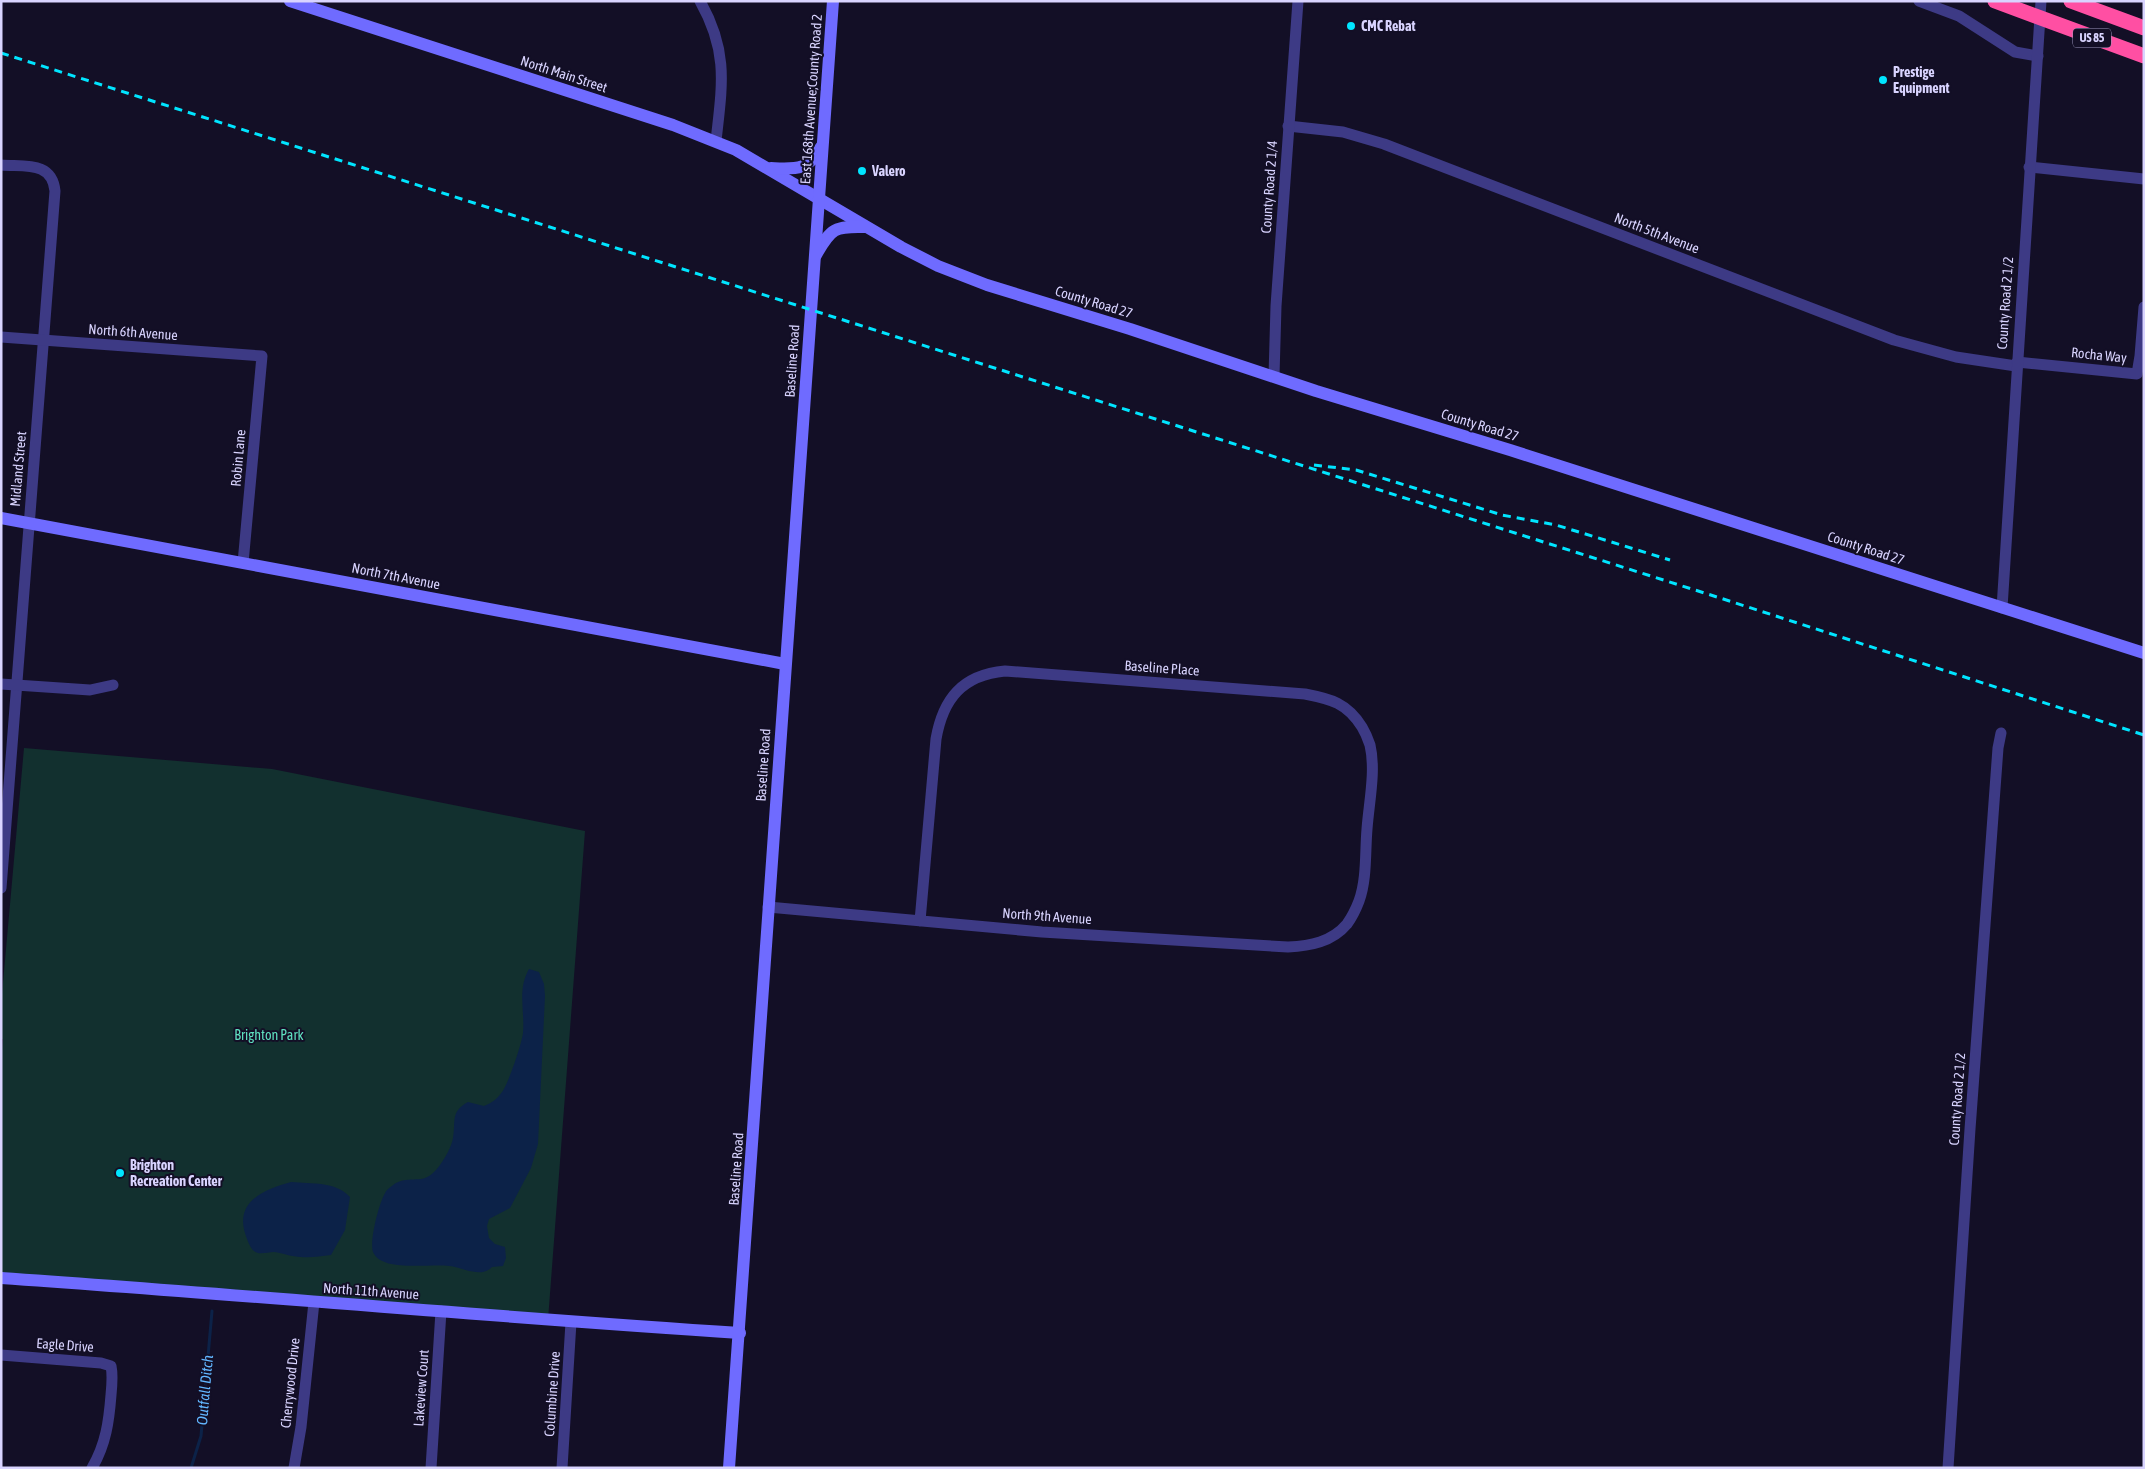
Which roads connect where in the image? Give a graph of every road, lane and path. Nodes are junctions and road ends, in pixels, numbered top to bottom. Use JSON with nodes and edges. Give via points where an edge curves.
{"nodes":[{"id":1,"x":290,"y":1,"type":"edge"},
{"id":2,"x":700,"y":1,"type":"edge"},
{"id":3,"x":832,"y":1,"type":"edge"},
{"id":4,"x":1298,"y":1,"type":"edge"},
{"id":5,"x":1919,"y":1,"type":"edge"},
{"id":6,"x":1995,"y":1,"type":"edge"},
{"id":7,"x":2041,"y":1,"type":"edge"},
{"id":8,"x":2071,"y":1,"type":"edge"},
{"id":9,"x":2041,"y":19,"type":"junction"},
{"id":10,"x":2144,"y":28,"type":"edge"},
{"id":11,"x":2038,"y":56,"type":"junction"},
{"id":12,"x":2144,"y":56,"type":"edge"},
{"id":13,"x":1288,"y":126,"type":"junction"},
{"id":14,"x":716,"y":141,"type":"junction"},
{"id":15,"x":822,"y":145,"type":"junction"},
{"id":16,"x":1,"y":165,"type":"edge"},
{"id":17,"x":2029,"y":167,"type":"junction"},
{"id":18,"x":768,"y":168,"type":"junction"},
{"id":19,"x":2144,"y":179,"type":"edge"},
{"id":20,"x":818,"y":200,"type":"junction"},
{"id":21,"x":866,"y":227,"type":"junction"},
{"id":22,"x":814,"y":257,"type":"junction"},
{"id":23,"x":2144,"y":307,"type":"edge"},
{"id":24,"x":1,"y":337,"type":"edge"},
{"id":25,"x":44,"y":340,"type":"junction"},
{"id":26,"x":262,"y":356,"type":"joint"},
{"id":27,"x":2018,"y":363,"type":"junction"},
{"id":28,"x":1274,"y":376,"type":"junction"},
{"id":29,"x":1,"y":518,"type":"edge"},
{"id":30,"x":29,"y":523,"type":"junction"},
{"id":31,"x":243,"y":563,"type":"junction"},
{"id":32,"x":2002,"y":608,"type":"junction"},
{"id":33,"x":2144,"y":653,"type":"edge"},
{"id":34,"x":785,"y":664,"type":"junction"},
{"id":35,"x":1,"y":684,"type":"edge"},
{"id":36,"x":113,"y":685,"type":"dead end"},
{"id":37,"x":17,"y":686,"type":"junction"},
{"id":38,"x":2001,"y":733,"type":"dead end"},
{"id":39,"x":5,"y":799,"type":"edge"},
{"id":40,"x":1,"y":888,"type":"edge"},
{"id":41,"x":768,"y":907,"type":"junction"},
{"id":42,"x":920,"y":921,"type":"junction"},
{"id":43,"x":1324,"y":941,"type":"joint"},
{"id":44,"x":1,"y":1278,"type":"edge"},
{"id":45,"x":314,"y":1302,"type":"junction"},
{"id":46,"x":441,"y":1311,"type":"junction"},
{"id":47,"x":571,"y":1322,"type":"junction"},
{"id":48,"x":740,"y":1333,"type":"junction"},
{"id":49,"x":1,"y":1356,"type":"edge"},
{"id":50,"x":92,"y":1468,"type":"edge"},
{"id":51,"x":294,"y":1468,"type":"edge"},
{"id":52,"x":431,"y":1468,"type":"edge"},
{"id":53,"x":562,"y":1468,"type":"edge"},
{"id":54,"x":729,"y":1468,"type":"edge"},
{"id":55,"x":1948,"y":1468,"type":"edge"}],
"edges":[{"from":1,"to":14,"type":"street","name":"North Main Street"},
{"from":2,"to":14,"type":"street","via":[[720,48],[722,70]]},
{"from":3,"to":15,"type":"street","name":"East 168th Avenue;County Road 2"},
{"from":4,"to":13,"type":"street","name":"County Road 2 1/4"},
{"from":5,"to":11,"type":"street","via":[[1959,16],[2014,52]]},
{"from":6,"to":9,"type":"highway","number":"US 85"},
{"from":7,"to":9,"type":"street","name":"County Road 2 1/2"},
{"from":8,"to":10,"type":"highway","number":"US 85"},
{"from":9,"to":11,"type":"street","name":"County Road 2 1/2"},
{"from":9,"to":12,"type":"highway","number":"US 85"},
{"from":11,"to":17,"type":"street","name":"County Road 2 1/2"},
{"from":13,"to":27,"type":"street","name":"North 5th Avenue","via":[[1343,132],[1384,144],[1894,340],[1956,357]]},
{"from":13,"to":28,"type":"street","name":"County Road 2 1/4","via":[[1273,346]]},
{"from":14,"to":18,"type":"street","name":"North Main Street"},
{"from":15,"to":18,"type":"street","via":[[814,160],[796,169]]},
{"from":15,"to":20,"type":"street","name":"East 168th Avenue;County Road 2"},
{"from":16,"to":25,"type":"street","name":"Midland Street","via":[[37,168],[50,174],[54,181]]},
{"from":17,"to":19,"type":"street"},
{"from":17,"to":27,"type":"street","name":"County Road 2 1/2"},
{"from":18,"to":20,"type":"street","name":"North Main Street"},
{"from":20,"to":21,"type":"street","name":"County Road 27"},
{"from":20,"to":22,"type":"street","name":"Baseline Road"},
{"from":21,"to":22,"type":"street","via":[[843,226],[831,232]]},
{"from":21,"to":28,"type":"street","name":"County Road 27","via":[[938,266],[987,285]]},
{"from":22,"to":34,"type":"street","name":"Baseline Road"},
{"from":23,"to":27,"type":"street","name":"Rocha Way","via":[[2137,374]]},
{"from":24,"to":25,"type":"street","name":"North 6th Avenue"},
{"from":25,"to":26,"type":"street","name":"North 6th Avenue"},
{"from":25,"to":30,"type":"street","name":"Midland Street"},
{"from":26,"to":31,"type":"street","name":"Robin Lane"},
{"from":27,"to":32,"type":"street","name":"County Road 2 1/2"},
{"from":28,"to":32,"type":"street","name":"County Road 27"},
{"from":29,"to":30,"type":"street","name":"North 7th Avenue"},
{"from":30,"to":31,"type":"street","name":"North 7th Avenue"},
{"from":30,"to":37,"type":"street","name":"Midland Street"},
{"from":31,"to":34,"type":"street","name":"North 7th Avenue"},
{"from":32,"to":33,"type":"street","name":"County Road 27"},
{"from":34,"to":41,"type":"street","name":"Baseline Road"},
{"from":35,"to":37,"type":"street"},
{"from":36,"to":37,"type":"street","via":[[90,690]]},
{"from":37,"to":39,"type":"street","name":"Midland Street"},
{"from":38,"to":55,"type":"street","name":"County Road 2 1/2"},
{"from":39,"to":40,"type":"street","name":"Midland Street"},
{"from":41,"to":42,"type":"street","name":"North 9th Avenue"},
{"from":41,"to":48,"type":"street","name":"Baseline Road"},
{"from":42,"to":43,"type":"street","name":"North 9th Avenue","via":[[1288,947]]},
{"from":42,"to":43,"type":"street","name":"Baseline Place","via":[[939,721],[945,707],[962,686],[977,677],[1005,671],[1305,694],[1332,700],[1345,707],[1356,718],[1370,745],[1363,881],[1360,900],[1346,926]]},
{"from":44,"to":45,"type":"street","name":"North 11th Avenue"},
{"from":45,"to":46,"type":"street","name":"North 11th Avenue"},
{"from":45,"to":51,"type":"street","name":"Cherrywood Drive"},
{"from":46,"to":47,"type":"street","name":"North 11th Avenue"},
{"from":46,"to":52,"type":"street","name":"Lakeview Court"},
{"from":47,"to":48,"type":"street","name":"North 11th Avenue"},
{"from":47,"to":53,"type":"street","name":"Columbine Drive"},
{"from":48,"to":54,"type":"street"},
{"from":49,"to":50,"type":"street","name":"Eagle Drive","via":[[111,1366],[108,1426],[103,1447]]}]}
